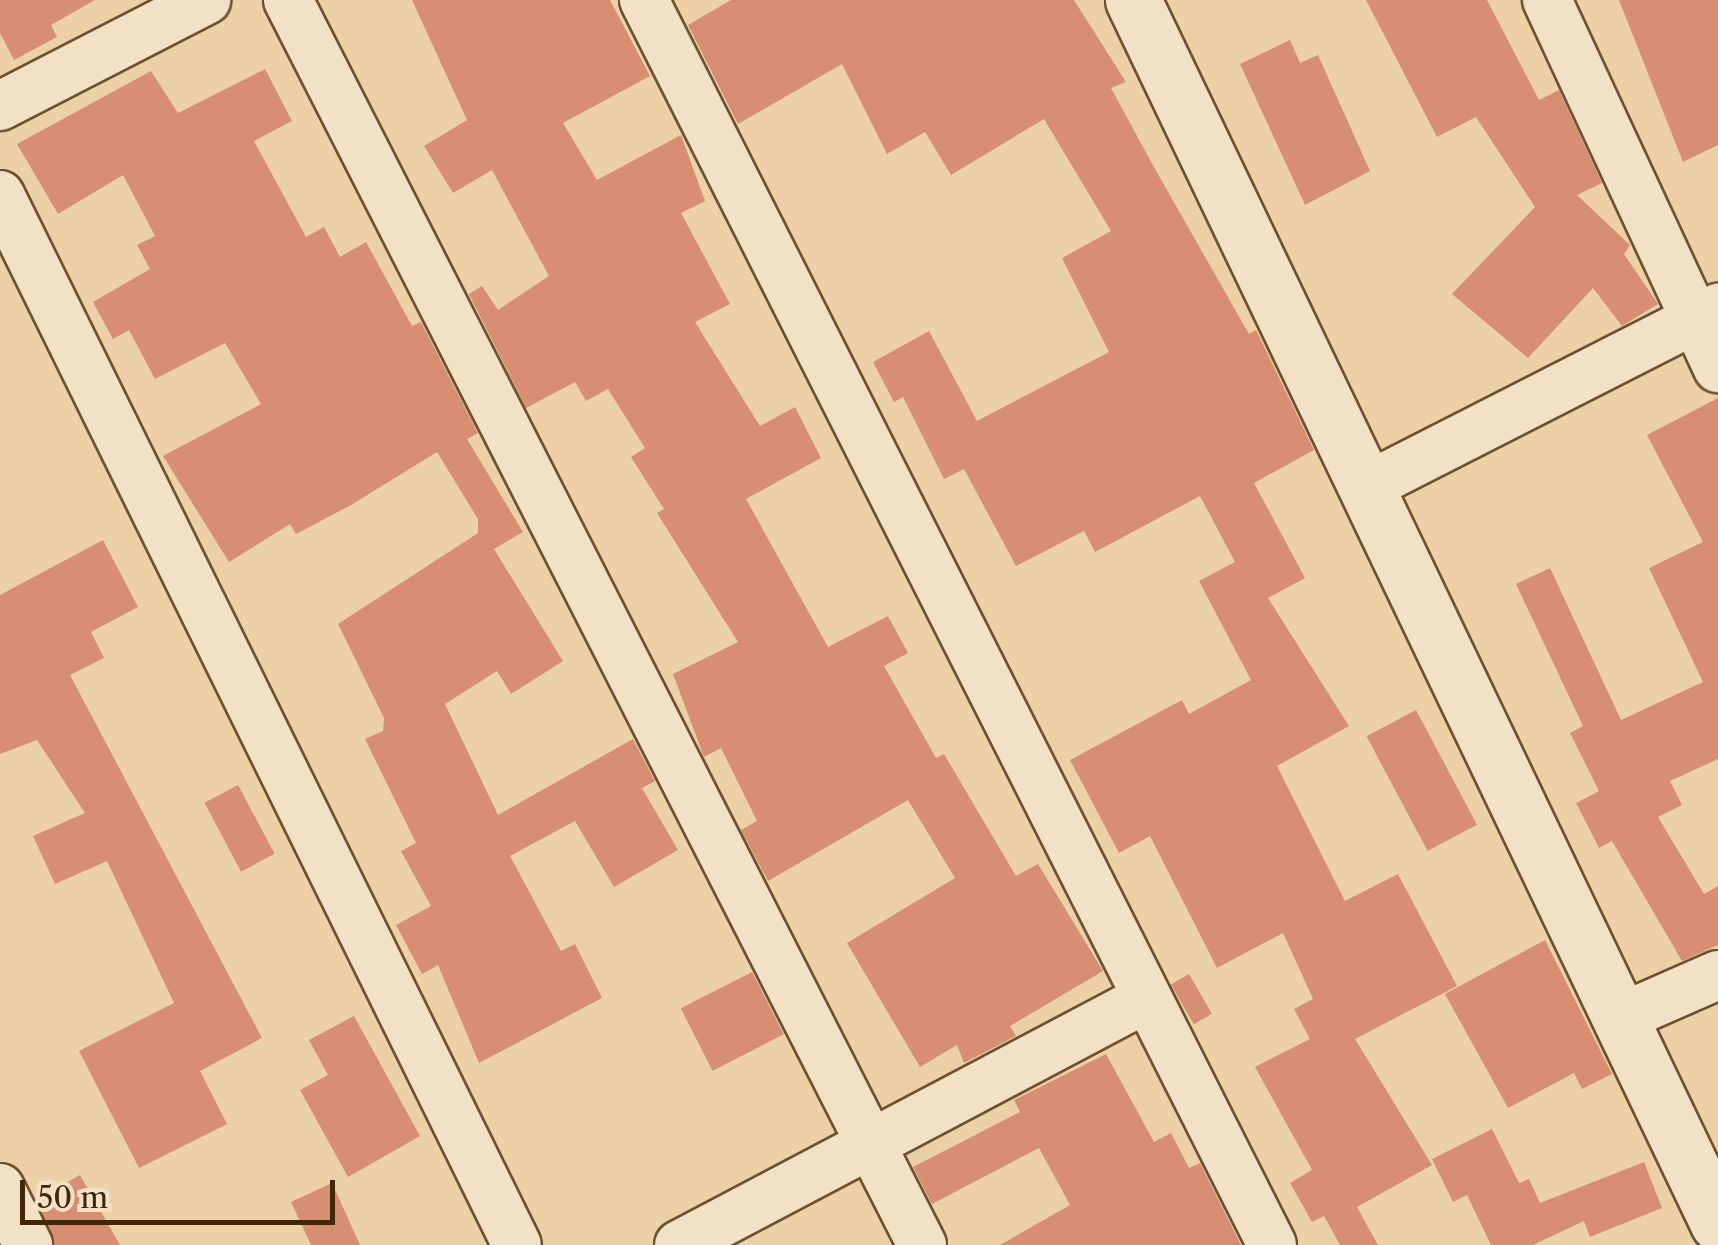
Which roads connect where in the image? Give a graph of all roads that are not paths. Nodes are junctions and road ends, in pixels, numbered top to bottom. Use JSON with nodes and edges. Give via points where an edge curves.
{"nodes":[{"id":1,"x":206,"y":0,"type":"edge"},
{"id":2,"x":288,"y":0,"type":"edge"},
{"id":3,"x":644,"y":0,"type":"edge"},
{"id":4,"x":1134,"y":0,"type":"edge"},
{"id":5,"x":1547,"y":0,"type":"edge"},
{"id":6,"x":0,"y":106,"type":"edge"},
{"id":7,"x":0,"y":195,"type":"edge"},
{"id":8,"x":1706,"y":314,"type":"edge"},
{"id":9,"x":1718,"y":368,"type":"edge"},
{"id":10,"x":1366,"y":486,"type":"junction"},
{"id":11,"x":1718,"y":974,"type":"edge"},
{"id":12,"x":1148,"y":998,"type":"junction"},
{"id":13,"x":1620,"y":1018,"type":"junction"},
{"id":14,"x":870,"y":1144,"type":"junction"},
{"id":15,"x":0,"y":1188,"type":"edge"},
{"id":16,"x":1718,"y":1223,"type":"edge"},
{"id":17,"x":28,"y":1245,"type":"edge"},
{"id":18,"x":517,"y":1245,"type":"edge"},
{"id":19,"x":679,"y":1245,"type":"edge"},
{"id":20,"x":922,"y":1245,"type":"edge"},
{"id":21,"x":1272,"y":1245,"type":"edge"}],
"edges":[{"from":1,"to":6,"type":"street"},
{"from":2,"to":14,"type":"street"},
{"from":3,"to":12,"type":"street"},
{"from":4,"to":10,"type":"street"},
{"from":5,"to":8,"type":"street"},
{"from":7,"to":18,"type":"street"},
{"from":8,"to":9,"type":"street"},
{"from":8,"to":10,"type":"street"},
{"from":10,"to":13,"type":"street"},
{"from":11,"to":13,"type":"street"},
{"from":12,"to":14,"type":"street"},
{"from":12,"to":21,"type":"street"},
{"from":13,"to":16,"type":"street"},
{"from":14,"to":19,"type":"street"},
{"from":14,"to":20,"type":"street"},
{"from":15,"to":17,"type":"street"}]}
